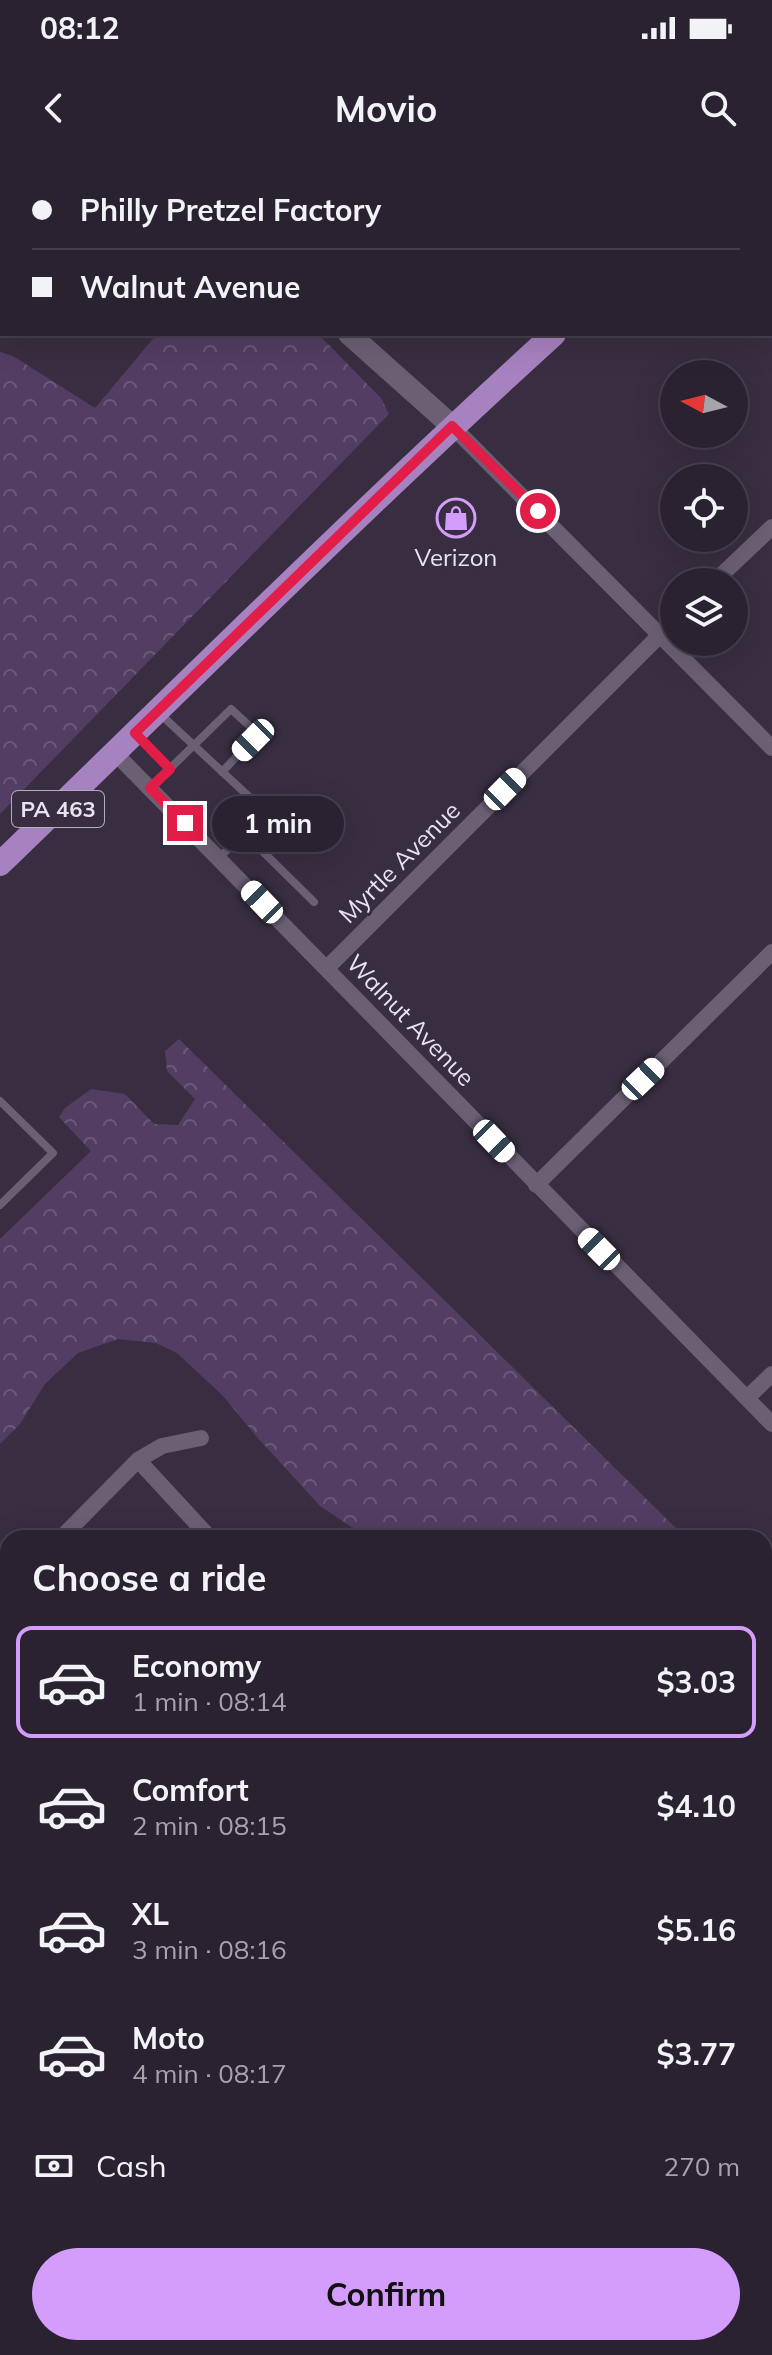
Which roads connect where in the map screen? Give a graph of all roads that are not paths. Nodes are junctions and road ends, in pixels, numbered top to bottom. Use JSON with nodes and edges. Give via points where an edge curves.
{"nodes":[{"id":1,"x":351,"y":336,"type":"edge"},
{"id":2,"x":552,"y":336,"type":"edge"},
{"id":3,"x":452,"y":426,"type":"junction"},
{"id":4,"x":772,"y":527,"type":"edge"},
{"id":5,"x":729,"y":568,"type":"edge"},
{"id":6,"x":660,"y":632,"type":"edge"},
{"id":7,"x":660,"y":634,"type":"edge"},
{"id":8,"x":683,"y":656,"type":"edge"},
{"id":9,"x":157,"y":711,"type":"junction"},
{"id":10,"x":135,"y":733,"type":"junction"},
{"id":11,"x":194,"y":745,"type":"junction"},
{"id":12,"x":772,"y":748,"type":"edge"},
{"id":13,"x":115,"y":753,"type":"junction"},
{"id":14,"x":170,"y":769,"type":"junction"},
{"id":15,"x":222,"y":772,"type":"junction"},
{"id":16,"x":150,"y":788,"type":"junction"},
{"id":17,"x":244,"y":833,"type":"junction"},
{"id":18,"x":219,"y":858,"type":"junction"},
{"id":19,"x":0,"y":864,"type":"edge"},
{"id":20,"x":314,"y":902,"type":"dead end"},
{"id":21,"x":772,"y":952,"type":"edge"},
{"id":22,"x":327,"y":968,"type":"junction"},
{"id":23,"x":0,"y":1101,"type":"edge"},
{"id":24,"x":536,"y":1185,"type":"junction"},
{"id":25,"x":0,"y":1205,"type":"edge"},
{"id":26,"x":772,"y":1374,"type":"edge"},
{"id":27,"x":747,"y":1398,"type":"junction"},
{"id":28,"x":772,"y":1424,"type":"edge"},
{"id":29,"x":201,"y":1438,"type":"dead end"},
{"id":30,"x":138,"y":1460,"type":"junction"},
{"id":31,"x":69,"y":1530,"type":"edge"},
{"id":32,"x":203,"y":1530,"type":"edge"}],
"edges":[{"from":1,"to":3,"type":"street"},
{"from":2,"to":3,"type":"main road","number":"PA 463"},
{"from":3,"to":6,"type":"street"},
{"from":3,"to":9,"type":"main road","number":"PA 463"},
{"from":4,"to":5,"type":"street"},
{"from":7,"to":22,"type":"street","name":"Myrtle Avenue"},
{"from":8,"to":12,"type":"street"},
{"from":9,"to":10,"type":"main road","number":"PA 463"},
{"from":9,"to":11,"type":"lane"},
{"from":10,"to":13,"type":"main road","number":"PA 463"},
{"from":10,"to":14,"type":"lane"},
{"from":11,"to":14,"type":"lane"},
{"from":11,"to":15,"type":"lane"},
{"from":11,"to":15,"type":"lane","via":[[227,710],[235,711],[256,736]]},
{"from":13,"to":16,"type":"street","name":"Walnut Avenue"},
{"from":13,"to":19,"type":"main road","number":"PA 463"},
{"from":14,"to":16,"type":"lane"},
{"from":15,"to":17,"type":"lane","via":[[259,806],[261,813]]},
{"from":16,"to":18,"type":"street","name":"Walnut Avenue"},
{"from":17,"to":18,"type":"lane"},
{"from":17,"to":20,"type":"lane"},
{"from":18,"to":22,"type":"street","name":"Walnut Avenue"},
{"from":21,"to":24,"type":"street"},
{"from":22,"to":24,"type":"street","name":"Walnut Avenue"},
{"from":23,"to":25,"type":"lane","via":[[53,1153]]},
{"from":24,"to":27,"type":"street","name":"Walnut Avenue"},
{"from":26,"to":27,"type":"street"},
{"from":27,"to":28,"type":"street","name":"Walnut Avenue"},
{"from":29,"to":30,"type":"street","via":[[162,1446]]},
{"from":30,"to":31,"type":"street"},
{"from":30,"to":32,"type":"street"}]}
